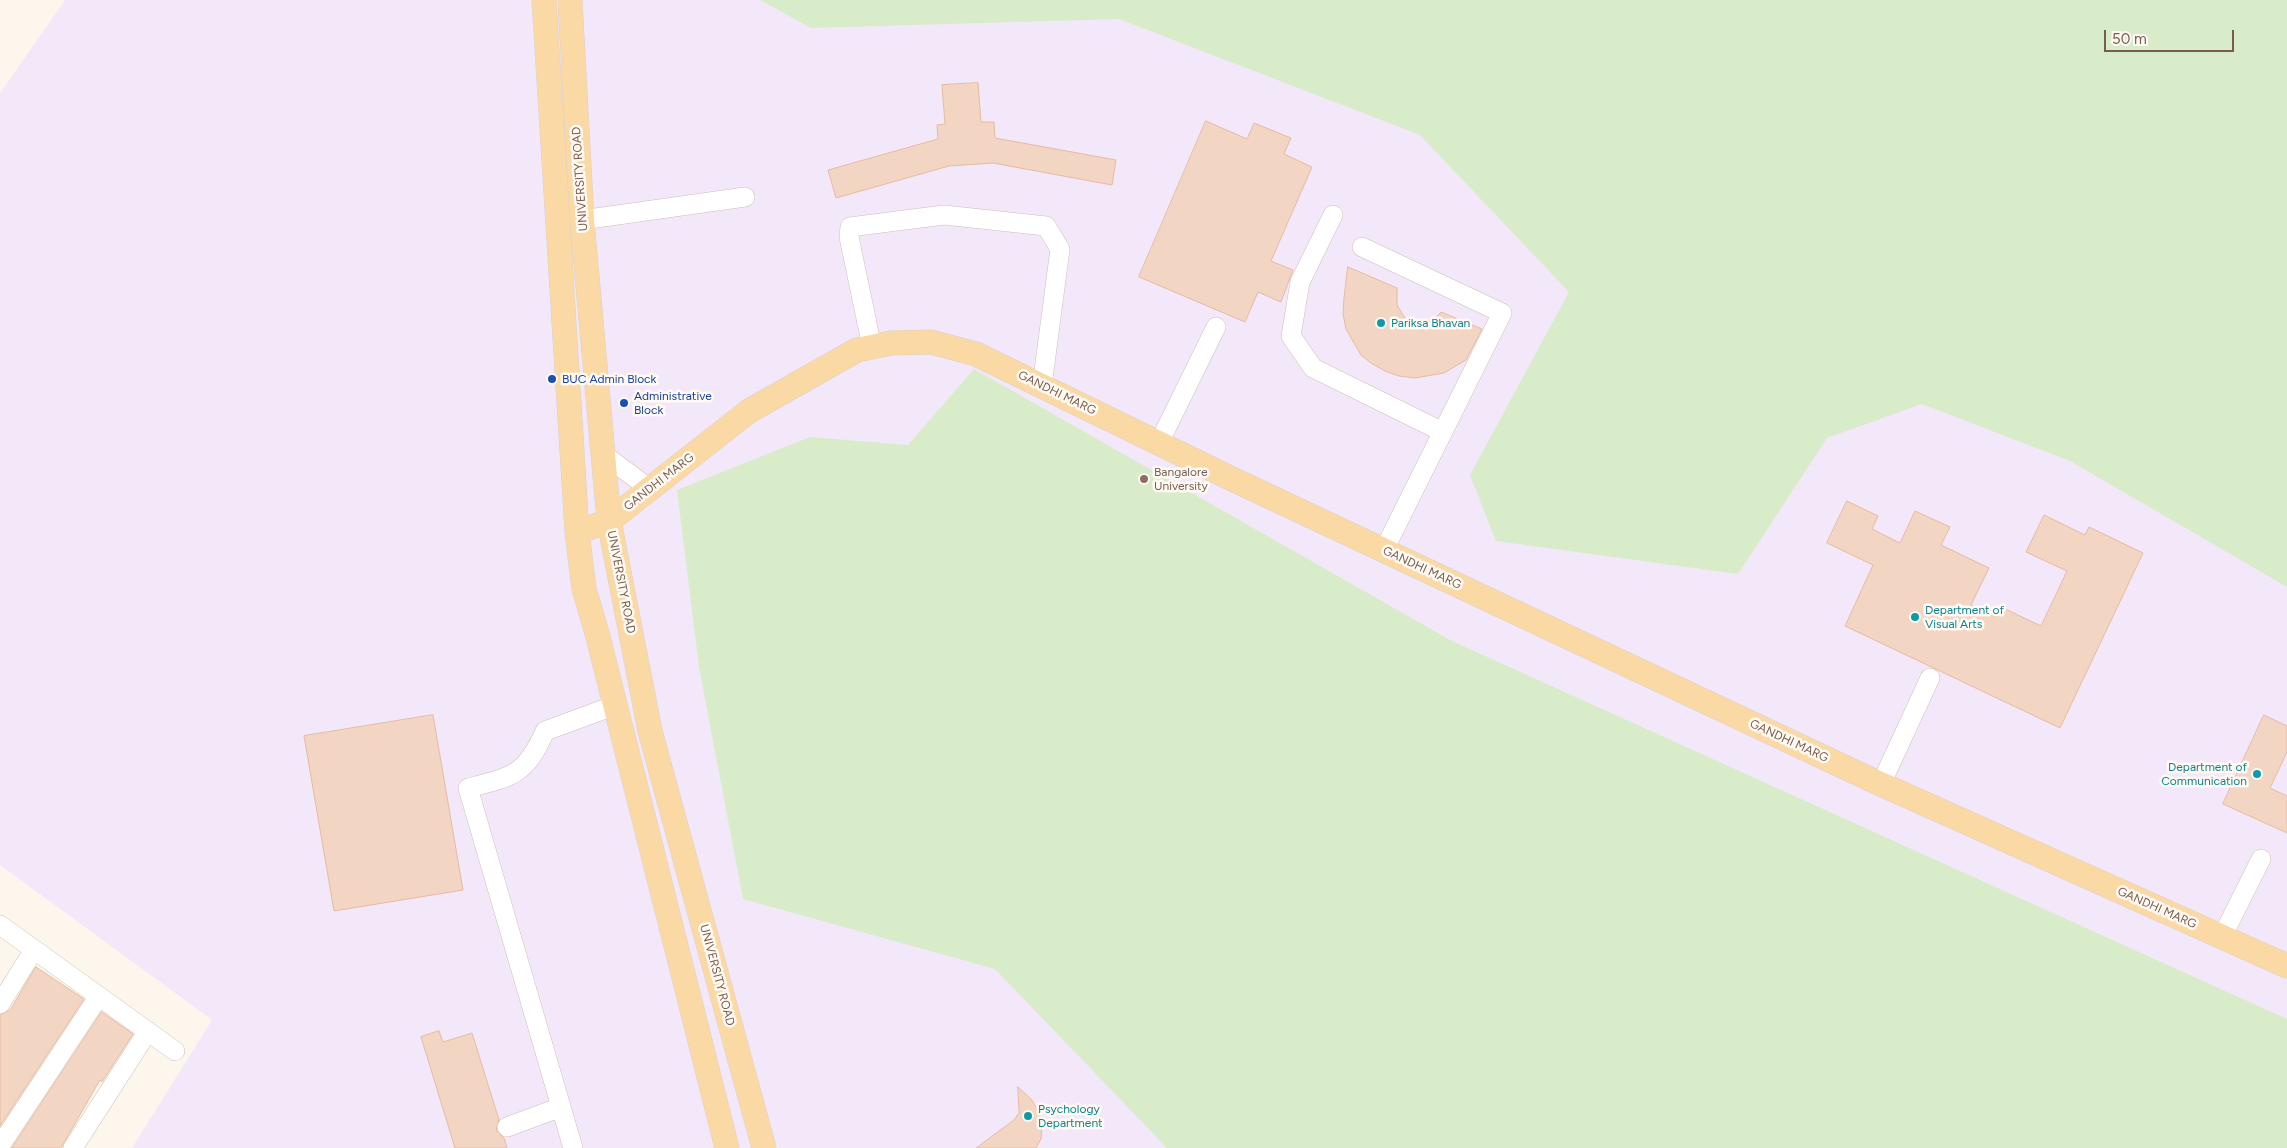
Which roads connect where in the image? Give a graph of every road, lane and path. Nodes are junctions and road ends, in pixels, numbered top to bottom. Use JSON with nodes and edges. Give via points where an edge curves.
{"nodes":[{"id":1,"x":570,"y":8,"type":"edge"},
{"id":2,"x":545,"y":9,"type":"edge"},
{"id":3,"x":745,"y":197,"type":"dead end"},
{"id":4,"x":1333,"y":216,"type":"dead end"},
{"id":5,"x":582,"y":220,"type":"junction"},
{"id":6,"x":1362,"y":248,"type":"dead end"},
{"id":7,"x":1216,"y":327,"type":"dead end"},
{"id":8,"x":872,"y":347,"type":"junction"},
{"id":9,"x":1042,"y":386,"type":"junction"},
{"id":10,"x":1443,"y":432,"type":"junction"},
{"id":11,"x":1159,"y":443,"type":"junction"},
{"id":12,"x":603,"y":454,"type":"junction"},
{"id":13,"x":650,"y":489,"type":"junction"},
{"id":14,"x":609,"y":521,"type":"junction"},
{"id":15,"x":577,"y":532,"type":"junction"},
{"id":16,"x":1384,"y":550,"type":"junction"},
{"id":17,"x":1930,"y":678,"type":"dead end"},
{"id":18,"x":616,"y":705,"type":"junction"},
{"id":19,"x":1881,"y":784,"type":"junction"},
{"id":20,"x":2261,"y":859,"type":"dead end"},
{"id":21,"x":0,"y":925,"type":"edge"},
{"id":22,"x":2222,"y":937,"type":"junction"},
{"id":23,"x":34,"y":950,"type":"junction"},
{"id":24,"x":2287,"y":966,"type":"edge"},
{"id":25,"x":99,"y":996,"type":"junction"},
{"id":26,"x":0,"y":1004,"type":"edge"},
{"id":27,"x":148,"y":1031,"type":"junction"},
{"id":28,"x":175,"y":1051,"type":"dead end"},
{"id":29,"x":561,"y":1107,"type":"junction"},
{"id":30,"x":507,"y":1127,"type":"dead end"},
{"id":31,"x":0,"y":1146,"type":"edge"},
{"id":32,"x":74,"y":1148,"type":"edge"},
{"id":33,"x":573,"y":1148,"type":"edge"},
{"id":34,"x":727,"y":1148,"type":"edge"},
{"id":35,"x":764,"y":1148,"type":"edge"}],
"edges":[{"from":1,"to":2,"type":"main road"},
{"from":1,"to":5,"type":"main road","name":"UNIVERSITY ROAD"},
{"from":2,"to":15,"type":"main road","name":"UNIVERSITY ROAD"},
{"from":3,"to":5,"type":"street"},
{"from":4,"to":10,"type":"street","via":[[1300,282],[1291,336],[1312,368]]},
{"from":5,"to":12,"type":"main road","name":"UNIVERSITY ROAD"},
{"from":6,"to":10,"type":"street","via":[[1502,314]]},
{"from":7,"to":11,"type":"street"},
{"from":8,"to":9,"type":"main road","name":"GANDHI MARG","via":[[931,342],[976,354]]},
{"from":8,"to":9,"type":"street","via":[[849,237],[850,227],[944,215],[1046,226],[1060,249]]},
{"from":8,"to":13,"type":"main road","name":"GANDHI MARG","via":[[857,350],[749,411]]},
{"from":9,"to":11,"type":"main road","name":"GANDHI MARG"},
{"from":10,"to":16,"type":"street"},
{"from":11,"to":16,"type":"main road","name":"GANDHI MARG"},
{"from":12,"to":13,"type":"street"},
{"from":12,"to":14,"type":"main road","name":"UNIVERSITY ROAD"},
{"from":13,"to":14,"type":"main road","name":"GANDHI MARG"},
{"from":14,"to":15,"type":"main road","name":"GANDHI MARG"},
{"from":14,"to":35,"type":"main road","name":"UNIVERSITY ROAD","via":[[650,731]]},
{"from":15,"to":18,"type":"main road","name":"UNIVERSITY ROAD","via":[[584,589]]},
{"from":16,"to":19,"type":"main road","name":"GANDHI MARG"},
{"from":17,"to":19,"type":"street"},
{"from":18,"to":29,"type":"street","via":[[545,731],[525,766],[511,777],[468,788]]},
{"from":18,"to":34,"type":"main road","name":"UNIVERSITY ROAD"},
{"from":19,"to":22,"type":"main road","name":"GANDHI MARG"},
{"from":20,"to":22,"type":"street"},
{"from":21,"to":23,"type":"street"},
{"from":22,"to":24,"type":"main road","name":"GANDHI MARG"},
{"from":23,"to":25,"type":"street"},
{"from":23,"to":26,"type":"street"},
{"from":25,"to":27,"type":"street"},
{"from":25,"to":31,"type":"street"},
{"from":27,"to":28,"type":"street"},
{"from":27,"to":32,"type":"street"},
{"from":29,"to":30,"type":"street"},
{"from":29,"to":33,"type":"street"}]}
